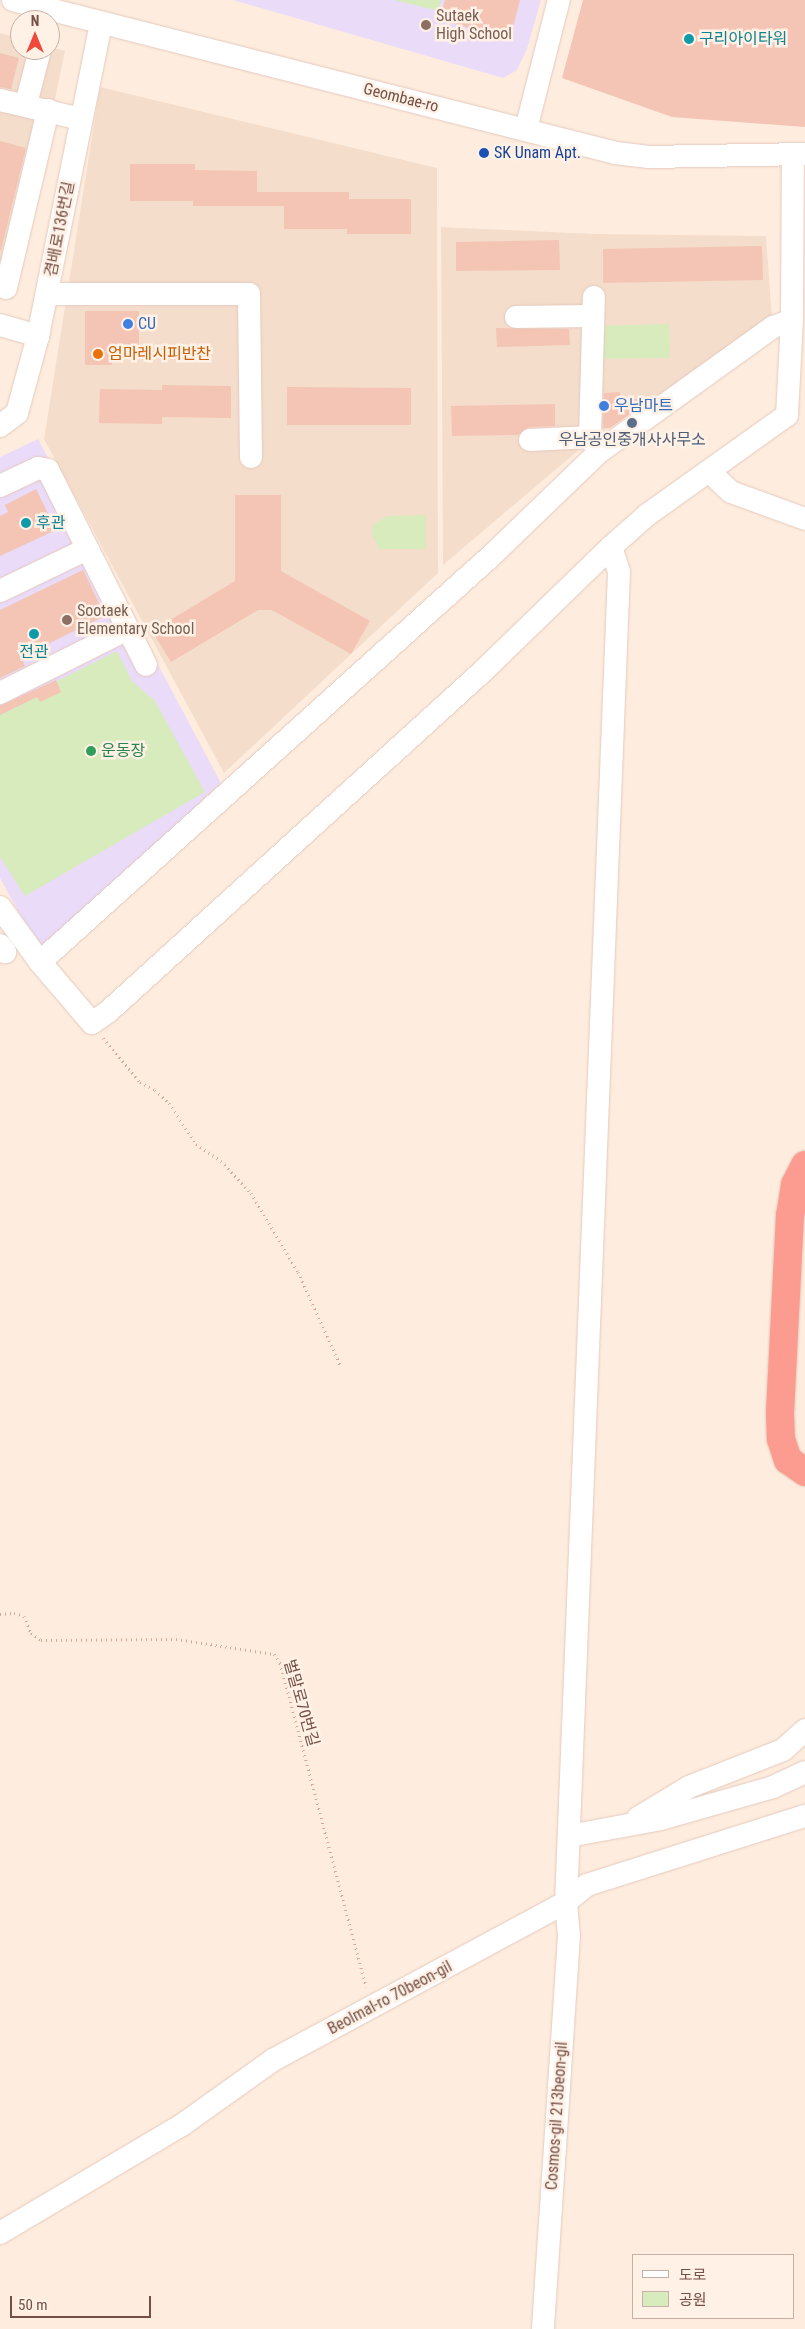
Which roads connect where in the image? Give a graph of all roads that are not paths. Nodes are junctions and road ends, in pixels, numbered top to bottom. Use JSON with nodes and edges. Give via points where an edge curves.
{"nodes":[{"id":1,"x":13,"y":0,"type":"edge"},
{"id":2,"x":559,"y":0,"type":"edge"},
{"id":3,"x":101,"y":23,"type":"junction"},
{"id":4,"x":37,"y":60,"type":"edge"},
{"id":5,"x":0,"y":100,"type":"edge"},
{"id":6,"x":26,"y":104,"type":"junction"},
{"id":7,"x":48,"y":110,"type":"junction"},
{"id":8,"x":81,"y":119,"type":"junction"},
{"id":9,"x":526,"y":129,"type":"junction"},
{"id":10,"x":801,"y":156,"type":"edge"},
{"id":11,"x":6,"y":288,"type":"dead end"},
{"id":12,"x":47,"y":294,"type":"junction"},
{"id":13,"x":516,"y":317,"type":"dead end"},
{"id":14,"x":792,"y":320,"type":"junction"},
{"id":15,"x":0,"y":325,"type":"edge"},
{"id":16,"x":38,"y":336,"type":"junction"},
{"id":17,"x":0,"y":426,"type":"edge"},
{"id":18,"x":530,"y":440,"type":"dead end"},
{"id":19,"x":595,"y":444,"type":"junction"},
{"id":20,"x":251,"y":457,"type":"dead end"},
{"id":21,"x":709,"y":471,"type":"junction"},
{"id":22,"x":0,"y":486,"type":"edge"},
{"id":23,"x":805,"y":519,"type":"edge"},
{"id":24,"x":611,"y":547,"type":"junction"},
{"id":25,"x":87,"y":549,"type":"junction"},
{"id":26,"x":0,"y":591,"type":"edge"},
{"id":27,"x":128,"y":629,"type":"junction"},
{"id":28,"x":146,"y":665,"type":"dead end"},
{"id":29,"x":0,"y":693,"type":"edge"},
{"id":30,"x":0,"y":907,"type":"edge"},
{"id":31,"x":40,"y":962,"type":"junction"},
{"id":32,"x":805,"y":1165,"type":"edge"},
{"id":33,"x":805,"y":1472,"type":"edge"},
{"id":34,"x":805,"y":1730,"type":"edge"},
{"id":35,"x":805,"y":1772,"type":"edge"},
{"id":36,"x":805,"y":1816,"type":"edge"},
{"id":37,"x":627,"y":1825,"type":"junction"},
{"id":38,"x":569,"y":1836,"type":"junction"},
{"id":39,"x":566,"y":1902,"type":"junction"},
{"id":40,"x":0,"y":2233,"type":"edge"},
{"id":41,"x":543,"y":2329,"type":"edge"}],
"edges":[{"from":1,"to":3,"type":"street","name":"Geombae-ro"},
{"from":2,"to":9,"type":"street"},
{"from":3,"to":8,"type":"street","name":"겸배로136번길"},
{"from":3,"to":9,"type":"street","name":"Geombae-ro"},
{"from":4,"to":6,"type":"street"},
{"from":5,"to":6,"type":"street"},
{"from":6,"to":7,"type":"street"},
{"from":7,"to":8,"type":"street"},
{"from":7,"to":11,"type":"street"},
{"from":8,"to":12,"type":"street","name":"겸배로136번길"},
{"from":9,"to":10,"type":"street","name":"Geombae-ro","via":[[632,155]]},
{"from":10,"to":14,"type":"street"},
{"from":12,"to":16,"type":"street","name":"겸배로136번길"},
{"from":12,"to":20,"type":"street","via":[[249,294]]},
{"from":13,"to":19,"type":"street","via":[[593,306]]},
{"from":14,"to":19,"type":"street","via":[[773,327]]},
{"from":14,"to":21,"type":"street","via":[[786,415]]},
{"from":15,"to":16,"type":"street"},
{"from":16,"to":17,"type":"street","name":"겸배로136번길","via":[[17,413]]},
{"from":18,"to":19,"type":"street"},
{"from":19,"to":31,"type":"street","via":[[490,557]]},
{"from":21,"to":23,"type":"street","via":[[731,492]]},
{"from":21,"to":24,"type":"street","via":[[647,515]]},
{"from":22,"to":25,"type":"street","via":[[45,468]]},
{"from":24,"to":31,"type":"street","via":[[483,671],[92,1023]]},
{"from":24,"to":38,"type":"street","name":"Cosmos-gil 213beon-gil","via":[[619,572]]},
{"from":25,"to":26,"type":"street"},
{"from":25,"to":27,"type":"street"},
{"from":27,"to":28,"type":"street"},
{"from":27,"to":29,"type":"street"},
{"from":30,"to":31,"type":"street"},
{"from":32,"to":33,"type":"highway","via":[[795,1185],[790,1214],[780,1413],[781,1440],[788,1460]]},
{"from":34,"to":37,"type":"street","via":[[783,1750],[689,1788]]},
{"from":35,"to":37,"type":"street","via":[[764,1789],[661,1819]]},
{"from":36,"to":39,"type":"street","name":"Beolmal-ro 70beon-gil","via":[[587,1885]]},
{"from":37,"to":38,"type":"street"},
{"from":38,"to":39,"type":"street","name":"Cosmos-gil 213beon-gil"},
{"from":39,"to":40,"type":"street","name":"Beolmal-ro 70beon-gil","via":[[273,2060],[182,2125]]},
{"from":39,"to":41,"type":"street","name":"Cosmos-gil 213beon-gil","via":[[569,1936]]}]}
